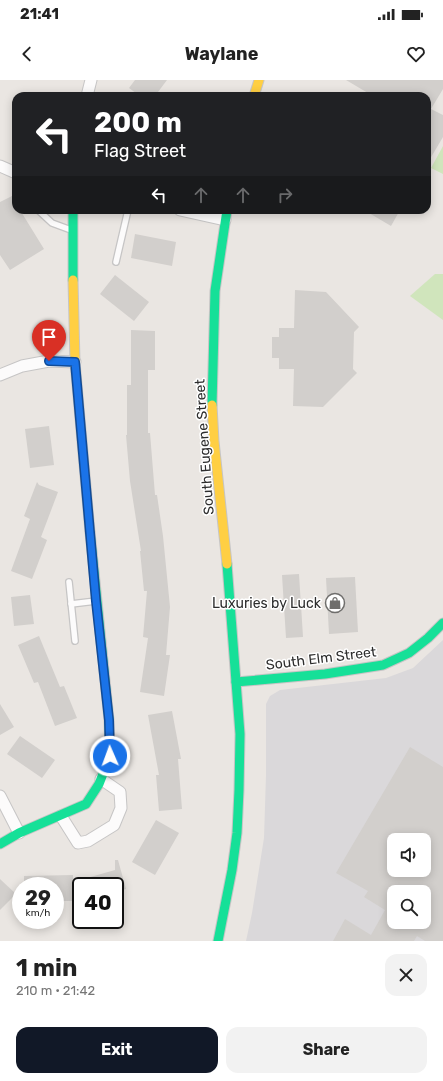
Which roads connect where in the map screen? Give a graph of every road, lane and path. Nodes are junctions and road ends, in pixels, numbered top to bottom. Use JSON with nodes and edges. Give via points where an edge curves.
{"nodes":[{"id":1,"x":92,"y":80,"type":"edge"},
{"id":2,"x":259,"y":80,"type":"edge"},
{"id":3,"x":88,"y":92,"type":"edge"},
{"id":4,"x":255,"y":92,"type":"edge"},
{"id":5,"x":0,"y":166,"type":"edge"},
{"id":6,"x":12,"y":170,"type":"edge"},
{"id":7,"x":42,"y":214,"type":"edge"},
{"id":8,"x":73,"y":214,"type":"edge"},
{"id":9,"x":127,"y":214,"type":"edge"},
{"id":10,"x":226,"y":215,"type":"edge"},
{"id":11,"x":73,"y":231,"type":"junction"},
{"id":12,"x":116,"y":262,"type":"dead end"},
{"id":13,"x":75,"y":362,"type":"junction"},
{"id":14,"x":0,"y":375,"type":"edge"},
{"id":15,"x":69,"y":582,"type":"dead end"},
{"id":16,"x":96,"y":601,"type":"junction"},
{"id":17,"x":71,"y":604,"type":"junction"},
{"id":18,"x":443,"y":622,"type":"edge"},
{"id":19,"x":75,"y":641,"type":"dead end"},
{"id":20,"x":236,"y":682,"type":"junction"},
{"id":21,"x":101,"y":779,"type":"junction"},
{"id":22,"x":0,"y":796,"type":"edge"},
{"id":23,"x":61,"y":816,"type":"junction"},
{"id":24,"x":19,"y":833,"type":"junction"},
{"id":25,"x":0,"y":844,"type":"edge"},
{"id":26,"x":218,"y":941,"type":"edge"}],
"edges":[{"from":1,"to":3,"type":"street"},
{"from":2,"to":4,"type":"street"},
{"from":5,"to":6,"type":"street"},
{"from":7,"to":11,"type":"lane","via":[[52,223]]},
{"from":8,"to":11,"type":"street"},
{"from":9,"to":12,"type":"lane"},
{"from":10,"to":20,"type":"street","name":"South Eugene Street","via":[[215,291],[212,399]]},
{"from":11,"to":13,"type":"street"},
{"from":13,"to":14,"type":"street","via":[[49,361],[22,366]]},
{"from":13,"to":16,"type":"street"},
{"from":15,"to":17,"type":"lane"},
{"from":16,"to":17,"type":"lane"},
{"from":16,"to":21,"type":"street","via":[[109,720],[110,756]]},
{"from":17,"to":19,"type":"lane"},
{"from":18,"to":20,"type":"street","name":"South Elm Street","via":[[409,653],[384,665],[325,674]]},
{"from":20,"to":26,"type":"street","name":"South Eugene Street","via":[[240,734],[237,833]]},
{"from":21,"to":23,"type":"street","via":[[86,804]]},
{"from":21,"to":23,"type":"street","via":[[120,792],[122,808],[114,825],[88,841],[78,842]]},
{"from":22,"to":24,"type":"street"},
{"from":23,"to":24,"type":"street"},
{"from":24,"to":25,"type":"street"}]}
